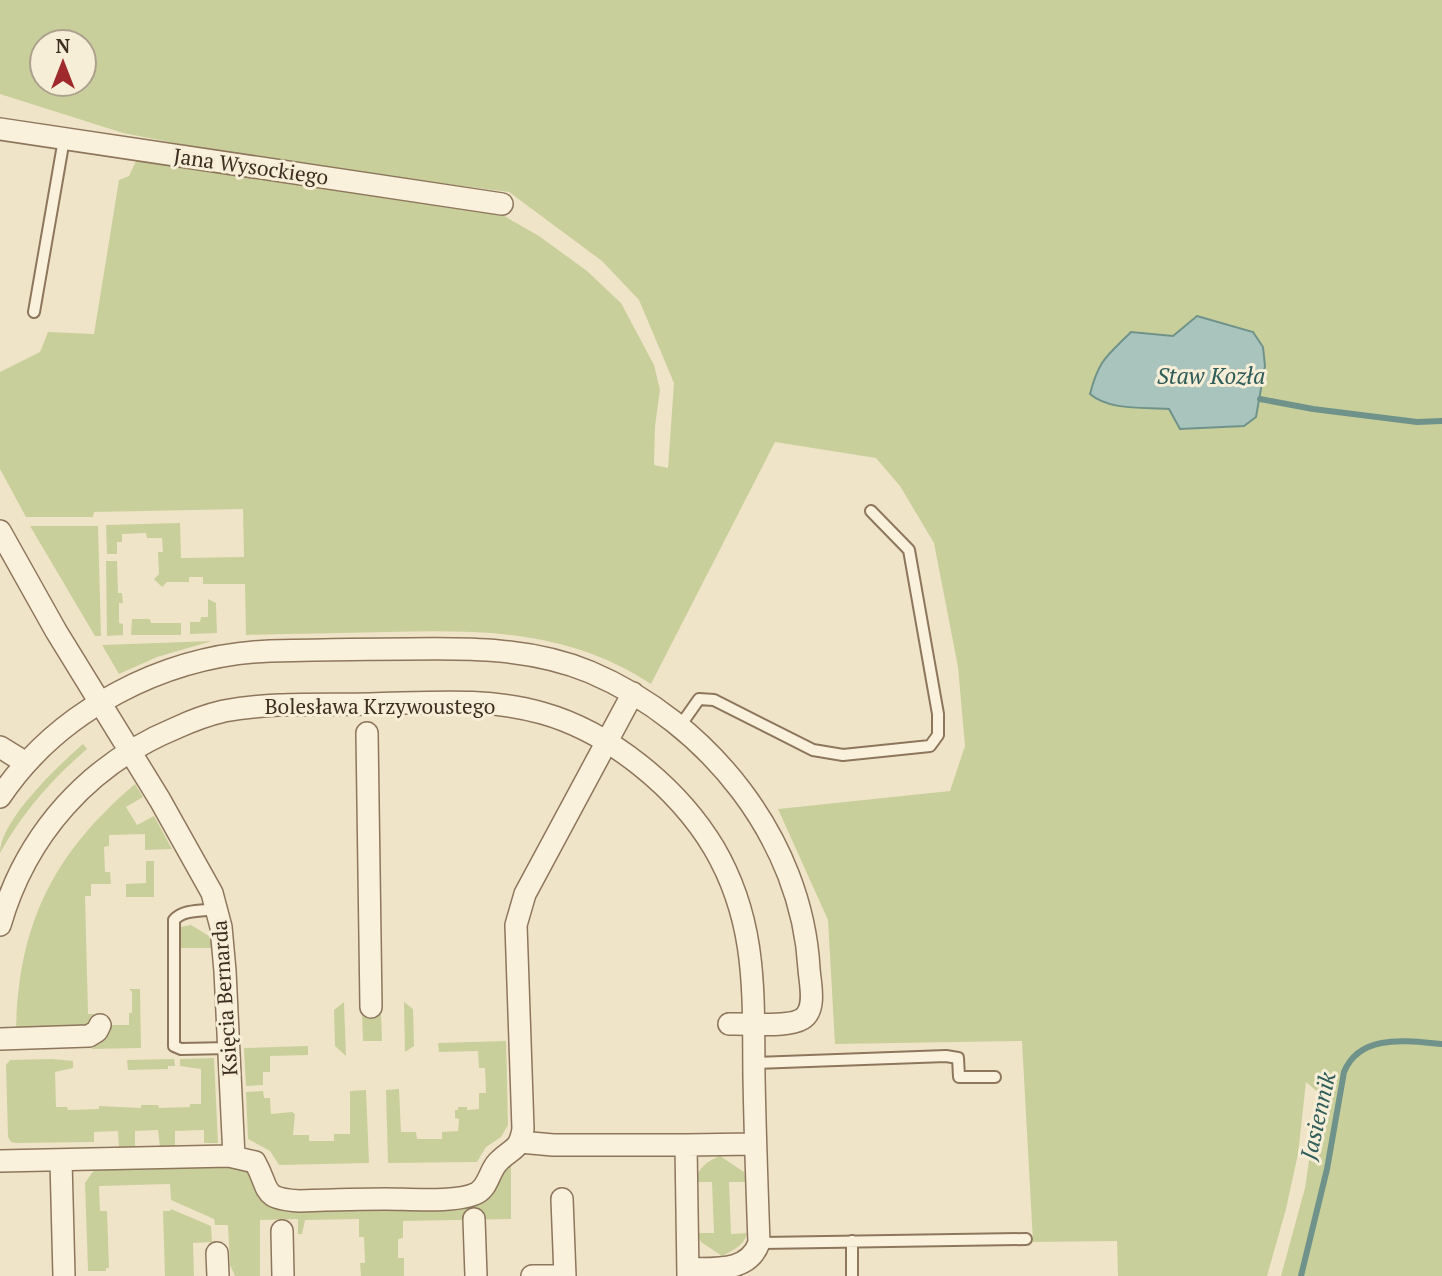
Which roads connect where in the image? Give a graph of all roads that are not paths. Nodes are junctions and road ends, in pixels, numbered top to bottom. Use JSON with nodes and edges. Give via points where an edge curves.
{"nodes":[{"id":1,"x":0,"y":129,"type":"edge"},
{"id":2,"x":64,"y":139,"type":"junction"},
{"id":3,"x":502,"y":204,"type":"dead end"},
{"id":4,"x":34,"y":312,"type":"dead end"},
{"id":5,"x":871,"y":511,"type":"dead end"},
{"id":6,"x":2,"y":540,"type":"edge"},
{"id":7,"x":633,"y":694,"type":"junction"},
{"id":8,"x":100,"y":703,"type":"junction"},
{"id":9,"x":680,"y":726,"type":"junction"},
{"id":10,"x":367,"y":733,"type":"dead end"},
{"id":11,"x":606,"y":742,"type":"junction"},
{"id":12,"x":0,"y":747,"type":"edge"},
{"id":13,"x":128,"y":751,"type":"junction"},
{"id":14,"x":26,"y":764,"type":"junction"},
{"id":15,"x":0,"y":797,"type":"edge"},
{"id":16,"x":218,"y":909,"type":"junction"},
{"id":17,"x":0,"y":925,"type":"edge"},
{"id":18,"x":371,"y":1007,"type":"dead end"},
{"id":19,"x":753,"y":1023,"type":"junction"},
{"id":20,"x":729,"y":1024,"type":"dead end"},
{"id":21,"x":100,"y":1025,"type":"dead end"},
{"id":22,"x":0,"y":1039,"type":"edge"},
{"id":23,"x":230,"y":1048,"type":"junction"},
{"id":24,"x":754,"y":1063,"type":"junction"},
{"id":25,"x":995,"y":1077,"type":"dead end"},
{"id":26,"x":520,"y":1142,"type":"junction"},
{"id":27,"x":755,"y":1143,"type":"junction"},
{"id":28,"x":686,"y":1145,"type":"junction"},
{"id":29,"x":234,"y":1157,"type":"junction"},
{"id":30,"x":0,"y":1161,"type":"edge"},
{"id":31,"x":61,"y":1161,"type":"junction"},
{"id":32,"x":562,"y":1199,"type":"dead end"},
{"id":33,"x":474,"y":1219,"type":"dead end"},
{"id":34,"x":282,"y":1231,"type":"dead end"},
{"id":35,"x":1026,"y":1239,"type":"dead end"},
{"id":36,"x":852,"y":1241,"type":"junction"},
{"id":37,"x":759,"y":1243,"type":"junction"},
{"id":38,"x":217,"y":1253,"type":"dead end"},
{"id":39,"x":688,"y":1272,"type":"edge"},
{"id":40,"x":64,"y":1276,"type":"edge"},
{"id":41,"x":218,"y":1276,"type":"edge"},
{"id":42,"x":283,"y":1276,"type":"edge"},
{"id":43,"x":476,"y":1276,"type":"edge"},
{"id":44,"x":532,"y":1276,"type":"edge"},
{"id":45,"x":852,"y":1276,"type":"edge"}],
"edges":[{"from":1,"to":2,"type":"street","name":"Jana Wysockiego"},
{"from":2,"to":3,"type":"street","name":"Jana Wysockiego"},
{"from":2,"to":4,"type":"lane"},
{"from":5,"to":9,"type":"lane","via":[[909,550],[938,714],[938,735],[930,746],[843,755],[813,750],[715,700],[699,699]]},
{"from":6,"to":8,"type":"street","name":"Księcia Bernarda"},
{"from":7,"to":8,"type":"street","via":[[590,672],[530,654],[469,648],[375,649],[238,652],[210,657],[141,682]]},
{"from":7,"to":9,"type":"street"},
{"from":7,"to":11,"type":"street"},
{"from":8,"to":13,"type":"street","name":"Księcia Bernarda"},
{"from":8,"to":14,"type":"street"},
{"from":9,"to":19,"type":"street","via":[[736,784],[756,813],[788,875],[801,917],[809,960],[809,1012],[791,1023]]},
{"from":10,"to":18,"type":"street"},
{"from":11,"to":13,"type":"street","name":"Bolesława Krzywoustego","via":[[542,713],[463,702],[264,706],[220,712]]},
{"from":11,"to":19,"type":"street","name":"Bolesława Krzywoustego","via":[[674,797],[700,828],[728,875],[750,949]]},
{"from":11,"to":26,"type":"street","via":[[525,894],[516,925],[523,1105]]},
{"from":12,"to":14,"type":"street"},
{"from":13,"to":16,"type":"street","name":"Księcia Bernarda","via":[[193,858]]},
{"from":13,"to":17,"type":"street","name":"Bolesława Krzywoustego","via":[[82,786],[47,827],[23,866]]},
{"from":14,"to":15,"type":"street"},
{"from":16,"to":23,"type":"street","name":"Księcia Bernarda"},
{"from":16,"to":23,"type":"lane","via":[[183,913],[174,920],[174,1046]]},
{"from":19,"to":20,"type":"street"},
{"from":19,"to":24,"type":"street","name":"Bolesława Krzywoustego"},
{"from":21,"to":22,"type":"street","via":[[89,1036]]},
{"from":23,"to":29,"type":"street","name":"Księcia Bernarda"},
{"from":24,"to":25,"type":"lane","via":[[946,1056],[958,1058],[958,1077]]},
{"from":24,"to":27,"type":"street","name":"Bolesława Krzywoustego"},
{"from":26,"to":28,"type":"street"},
{"from":26,"to":29,"type":"street","via":[[498,1162],[480,1192],[436,1199],[276,1199],[267,1191],[255,1162]]},
{"from":27,"to":28,"type":"street"},
{"from":27,"to":37,"type":"street","name":"Bolesława Krzywoustego"},
{"from":28,"to":39,"type":"street"},
{"from":29,"to":31,"type":"street"},
{"from":30,"to":31,"type":"street"},
{"from":31,"to":40,"type":"street"},
{"from":32,"to":44,"type":"street","via":[[565,1276]]},
{"from":33,"to":43,"type":"street"},
{"from":34,"to":42,"type":"street"},
{"from":35,"to":36,"type":"lane"},
{"from":36,"to":37,"type":"lane"},
{"from":36,"to":45,"type":"lane"},
{"from":37,"to":39,"type":"street","via":[[756,1252],[740,1264]]},
{"from":38,"to":41,"type":"street"}]}
